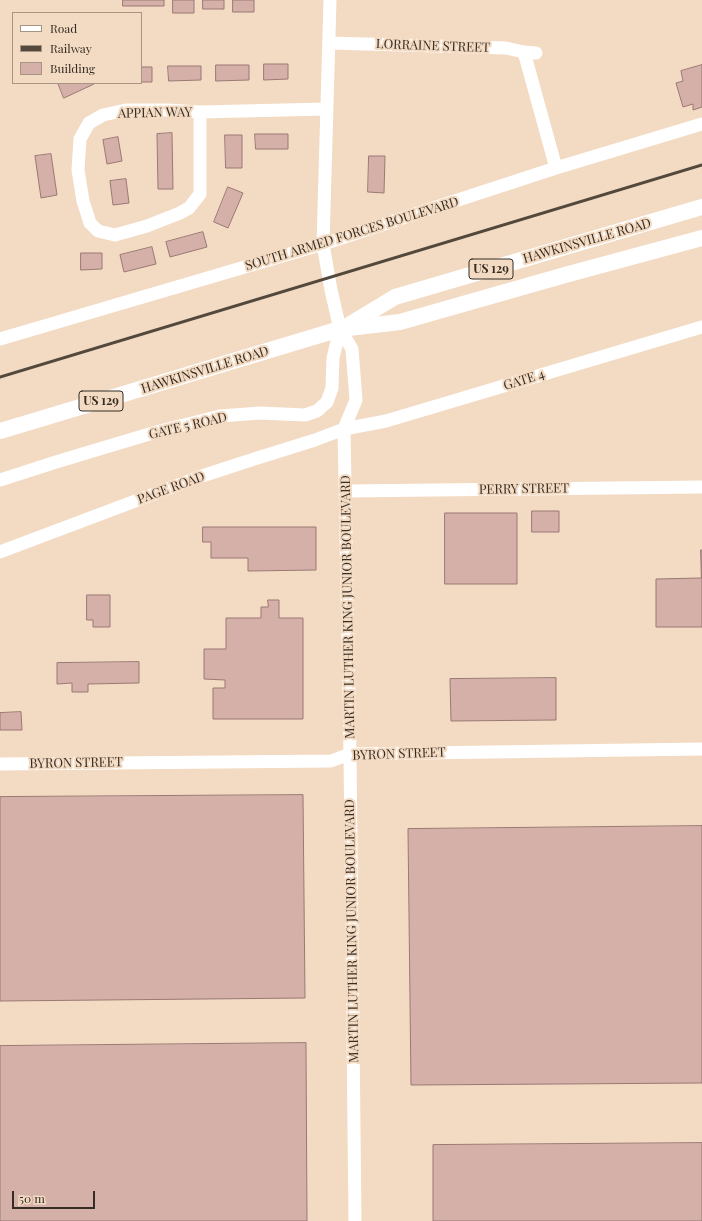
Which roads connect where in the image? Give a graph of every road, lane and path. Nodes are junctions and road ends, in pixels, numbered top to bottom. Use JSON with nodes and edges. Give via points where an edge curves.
{"nodes":[{"id":1,"x":330,"y":0,"type":"edge"},
{"id":2,"x":330,"y":43,"type":"junction"},
{"id":3,"x":326,"y":109,"type":"junction"},
{"id":4,"x":200,"y":112,"type":"junction"},
{"id":5,"x":702,"y":124,"type":"edge"},
{"id":6,"x":556,"y":168,"type":"junction"},
{"id":7,"x":702,"y":207,"type":"edge"},
{"id":8,"x":702,"y":238,"type":"edge"},
{"id":9,"x":323,"y":244,"type":"junction"},
{"id":10,"x":702,"y":327,"type":"edge"},
{"id":11,"x":340,"y":329,"type":"junction"},
{"id":12,"x":0,"y":339,"type":"edge"},
{"id":13,"x":344,"y":429,"type":"junction"},
{"id":14,"x":0,"y":431,"type":"edge"},
{"id":15,"x":0,"y":480,"type":"edge"},
{"id":16,"x":702,"y":487,"type":"edge"},
{"id":17,"x":346,"y":492,"type":"junction"},
{"id":18,"x":0,"y":552,"type":"edge"},
{"id":19,"x":702,"y":750,"type":"edge"},
{"id":20,"x":350,"y":754,"type":"junction"},
{"id":21,"x":0,"y":764,"type":"edge"},
{"id":22,"x":356,"y":1221,"type":"edge"}],
"edges":[{"from":1,"to":2,"type":"street","name":"MARTIN LUTHER KING JUNIOR BOULEVARD"},
{"from":2,"to":3,"type":"street","name":"MARTIN LUTHER KING JUNIOR BOULEVARD"},
{"from":2,"to":6,"type":"street","name":"LORRAINE STREET","via":[[506,48],[530,52]]},
{"from":3,"to":4,"type":"street","name":"APPIAN WAY"},
{"from":3,"to":9,"type":"street","name":"MARTIN LUTHER KING JUNIOR BOULEVARD"},
{"from":4,"to":4,"type":"street","name":"APPIAN WAY","via":[[126,110],[103,115],[89,123],[80,139],[78,170],[86,214],[98,231],[115,235],[147,226],[189,208],[200,194]]},
{"from":5,"to":6,"type":"street","name":"SOUTH ARMED FORCES BOULEVARD"},
{"from":6,"to":9,"type":"street","name":"SOUTH ARMED FORCES BOULEVARD"},
{"from":7,"to":11,"type":"main road","name":"HAWKINSVILLE ROAD","number":"US 129","via":[[395,298]]},
{"from":8,"to":11,"type":"main road","name":"HAWKINSVILLE ROAD","number":"US 129","via":[[400,322]]},
{"from":9,"to":11,"type":"street","name":"MARTIN LUTHER KING JUNIOR BOULEVARD"},
{"from":9,"to":12,"type":"street","name":"SOUTH ARMED FORCES BOULEVARD"},
{"from":10,"to":13,"type":"street","name":"GATE 4","via":[[386,421]]},
{"from":11,"to":13,"type":"street","name":"MARTIN LUTHER KING JUNIOR BOULEVARD","via":[[352,349],[356,400]]},
{"from":11,"to":14,"type":"main road","name":"HAWKINSVILLE ROAD","number":"US 129"},
{"from":11,"to":15,"type":"street","name":"GATE 5 ROAD","via":[[333,358],[332,388],[327,402],[317,411],[305,415],[260,413],[220,416],[156,432]]},
{"from":13,"to":17,"type":"street","name":"MARTIN LUTHER KING JUNIOR BOULEVARD"},
{"from":13,"to":18,"type":"street","name":"PAGE ROAD","via":[[199,477]]},
{"from":16,"to":17,"type":"street","name":"PERRY STREET"},
{"from":17,"to":20,"type":"street","name":"MARTIN LUTHER KING JUNIOR BOULEVARD"},
{"from":19,"to":20,"type":"street","name":"BYRON STREET"},
{"from":20,"to":21,"type":"street","name":"BYRON STREET","via":[[331,760]]},
{"from":20,"to":22,"type":"street","name":"MARTIN LUTHER KING JUNIOR BOULEVARD"}]}
